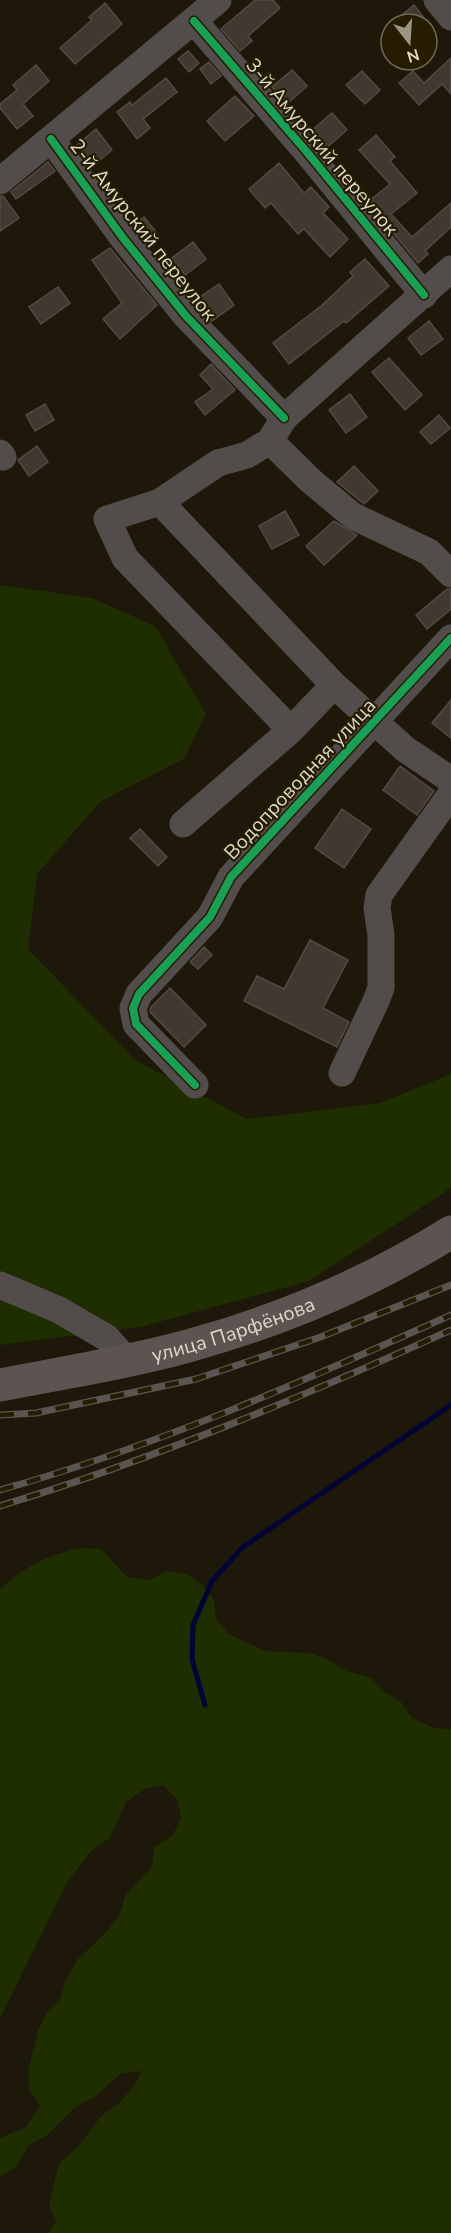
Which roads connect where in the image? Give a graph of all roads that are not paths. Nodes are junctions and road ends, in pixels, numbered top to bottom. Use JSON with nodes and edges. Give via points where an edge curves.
{"nodes":[{"id":1,"x":218,"y":0,"type":"edge"},
{"id":2,"x":437,"y":0,"type":"edge"},
{"id":3,"x":451,"y":17,"type":"edge"},
{"id":4,"x":194,"y":21,"type":"junction"},
{"id":5,"x":51,"y":139,"type":"junction"},
{"id":6,"x":0,"y":181,"type":"edge"},
{"id":7,"x":451,"y":269,"type":"edge"},
{"id":8,"x":424,"y":295,"type":"junction"},
{"id":9,"x":284,"y":418,"type":"junction"},
{"id":10,"x":270,"y":441,"type":"junction"},
{"id":11,"x":160,"y":502,"type":"junction"},
{"id":12,"x":451,"y":574,"type":"edge"},
{"id":13,"x":451,"y":639,"type":"edge"},
{"id":14,"x":334,"y":686,"type":"junction"},
{"id":15,"x":375,"y":723,"type":"junction"},
{"id":16,"x":291,"y":730,"type":"junction"},
{"id":17,"x":451,"y":780,"type":"edge"},
{"id":18,"x":451,"y":794,"type":"edge"},
{"id":19,"x":183,"y":824,"type":"dead end"},
{"id":20,"x":342,"y":1072,"type":"dead end"},
{"id":21,"x":195,"y":1085,"type":"dead end"},
{"id":22,"x":451,"y":1232,"type":"edge"},
{"id":23,"x":0,"y":1285,"type":"edge"},
{"id":24,"x":127,"y":1360,"type":"junction"},
{"id":25,"x":0,"y":1385,"type":"edge"}],
"edges":[{"from":1,"to":4,"type":"street"},
{"from":2,"to":3,"type":"street"},
{"from":4,"to":5,"type":"street"},
{"from":4,"to":8,"type":"street","name":"3-й Амурский переулок"},
{"from":5,"to":6,"type":"street"},
{"from":5,"to":9,"type":"street","name":"2-й Амурский переулок","via":[[186,316]]},
{"from":7,"to":8,"type":"street"},
{"from":8,"to":9,"type":"street"},
{"from":9,"to":10,"type":"street"},
{"from":10,"to":11,"type":"street","via":[[247,455],[218,463]]},
{"from":10,"to":12,"type":"street","via":[[353,516],[429,552]]},
{"from":11,"to":14,"type":"street"},
{"from":11,"to":16,"type":"street","via":[[107,519],[125,558]]},
{"from":13,"to":15,"type":"street","name":"Водопроводная улица"},
{"from":14,"to":15,"type":"street"},
{"from":14,"to":16,"type":"street"},
{"from":15,"to":17,"type":"street"},
{"from":15,"to":21,"type":"street","name":"Водопроводная улица","via":[[231,877],[210,917],[139,994],[133,1008],[136,1024]]},
{"from":16,"to":19,"type":"street"},
{"from":18,"to":20,"type":"street","via":[[380,895],[376,908],[381,935],[381,988]]},
{"from":22,"to":24,"type":"main road","name":"улица Парфёнова","via":[[361,1281],[304,1306],[188,1346]]},
{"from":23,"to":24,"type":"street","via":[[69,1315],[107,1338]]},
{"from":24,"to":25,"type":"main road","name":"улица Парфёнова"}]}
